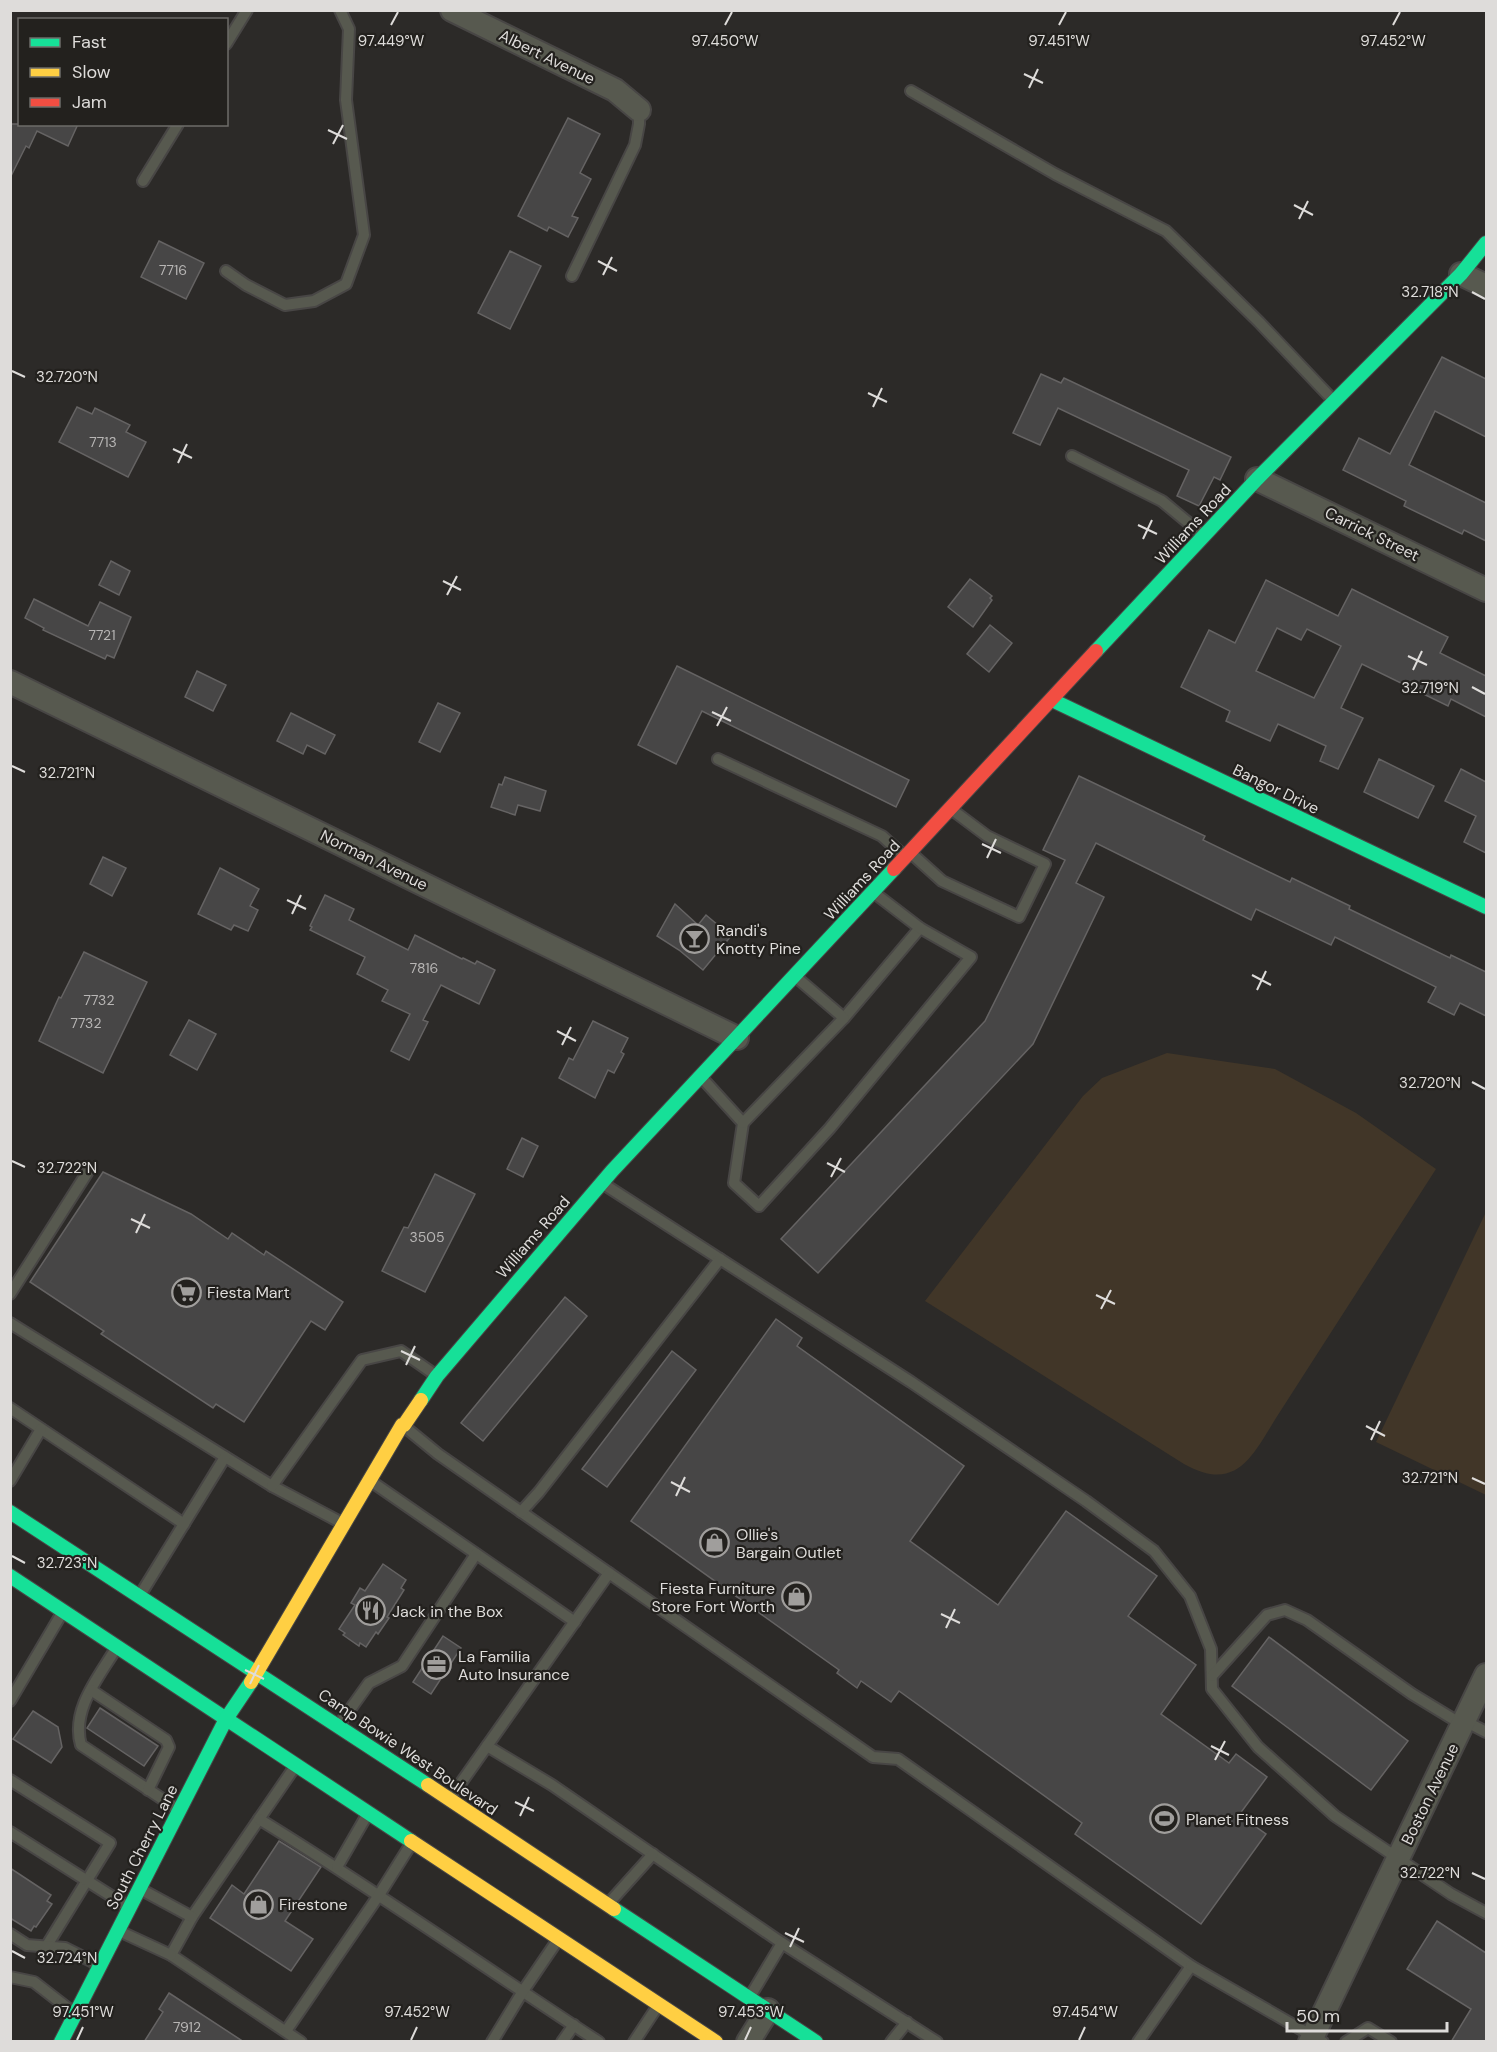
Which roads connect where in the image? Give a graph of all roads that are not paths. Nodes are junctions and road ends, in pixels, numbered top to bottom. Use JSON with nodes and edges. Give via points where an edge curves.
{"nodes":[{"id":1,"x":247,"y":10,"type":"edge"},
{"id":2,"x":340,"y":10,"type":"edge"},
{"id":3,"x":452,"y":10,"type":"edge"},
{"id":4,"x":228,"y":41,"type":"edge"},
{"id":5,"x":911,"y":91,"type":"dead end"},
{"id":6,"x":639,"y":110,"type":"joint"},
{"id":7,"x":177,"y":126,"type":"edge"},
{"id":8,"x":143,"y":181,"type":"dead end"},
{"id":9,"x":1486,"y":243,"type":"edge"},
{"id":10,"x":226,"y":271,"type":"dead end"},
{"id":11,"x":1461,"y":274,"type":"junction"},
{"id":12,"x":572,"y":276,"type":"dead end"},
{"id":13,"x":1486,"y":286,"type":"edge"},
{"id":14,"x":1334,"y":401,"type":"junction"},
{"id":15,"x":1072,"y":456,"type":"dead end"},
{"id":16,"x":1257,"y":478,"type":"junction"},
{"id":17,"x":1204,"y":536,"type":"junction"},
{"id":18,"x":1486,"y":590,"type":"edge"},
{"id":19,"x":10,"y":682,"type":"edge"},
{"id":20,"x":1052,"y":700,"type":"junction"},
{"id":21,"x":718,"y":759,"type":"dead end"},
{"id":22,"x":950,"y":809,"type":"junction"},
{"id":23,"x":908,"y":855,"type":"junction"},
{"id":24,"x":873,"y":892,"type":"junction"},
{"id":25,"x":1486,"y":907,"type":"edge"},
{"id":26,"x":920,"y":928,"type":"junction"},
{"id":27,"x":795,"y":976,"type":"junction"},
{"id":28,"x":844,"y":1018,"type":"junction"},
{"id":29,"x":737,"y":1038,"type":"junction"},
{"id":30,"x":701,"y":1077,"type":"junction"},
{"id":31,"x":743,"y":1123,"type":"junction"},
{"id":32,"x":87,"y":1173,"type":"dead end"},
{"id":33,"x":602,"y":1183,"type":"junction"},
{"id":34,"x":720,"y":1259,"type":"junction"},
{"id":35,"x":10,"y":1294,"type":"edge"},
{"id":36,"x":10,"y":1323,"type":"edge"},
{"id":37,"x":437,"y":1376,"type":"junction"},
{"id":38,"x":10,"y":1408,"type":"edge"},
{"id":39,"x":402,"y":1425,"type":"junction"},
{"id":40,"x":41,"y":1429,"type":"junction"},
{"id":41,"x":225,"y":1457,"type":"junction"},
{"id":42,"x":370,"y":1480,"type":"junction"},
{"id":43,"x":10,"y":1481,"type":"edge"},
{"id":44,"x":272,"y":1486,"type":"junction"},
{"id":45,"x":10,"y":1512,"type":"edge"},
{"id":46,"x":521,"y":1512,"type":"junction"},
{"id":47,"x":343,"y":1523,"type":"junction"},
{"id":48,"x":184,"y":1524,"type":"junction"},
{"id":49,"x":476,"y":1554,"type":"junction"},
{"id":50,"x":609,"y":1573,"type":"junction"},
{"id":51,"x":10,"y":1576,"type":"edge"},
{"id":52,"x":140,"y":1595,"type":"junction"},
{"id":53,"x":63,"y":1611,"type":"junction"},
{"id":54,"x":575,"y":1622,"type":"junction"},
{"id":55,"x":116,"y":1647,"type":"junction"},
{"id":56,"x":258,"y":1671,"type":"junction"},
{"id":57,"x":1212,"y":1676,"type":"junction"},
{"id":58,"x":1486,"y":1676,"type":"edge"},
{"id":59,"x":91,"y":1690,"type":"junction"},
{"id":60,"x":10,"y":1701,"type":"edge"},
{"id":61,"x":1472,"y":1714,"type":"edge"},
{"id":62,"x":226,"y":1719,"type":"junction"},
{"id":63,"x":339,"y":1725,"type":"junction"},
{"id":64,"x":1486,"y":1732,"type":"edge"},
{"id":65,"x":487,"y":1746,"type":"junction"},
{"id":66,"x":296,"y":1765,"type":"junction"},
{"id":67,"x":10,"y":1780,"type":"edge"},
{"id":68,"x":148,"y":1790,"type":"junction"},
{"id":69,"x":449,"y":1800,"type":"junction"},
{"id":70,"x":179,"y":1810,"type":"junction"},
{"id":71,"x":368,"y":1812,"type":"junction"},
{"id":72,"x":259,"y":1819,"type":"junction"},
{"id":73,"x":10,"y":1832,"type":"edge"},
{"id":74,"x":412,"y":1841,"type":"junction"},
{"id":75,"x":653,"y":1854,"type":"junction"},
{"id":76,"x":1398,"y":1859,"type":"junction"},
{"id":77,"x":337,"y":1867,"type":"junction"},
{"id":78,"x":87,"y":1881,"type":"junction"},
{"id":79,"x":139,"y":1889,"type":"junction"},
{"id":80,"x":379,"y":1895,"type":"junction"},
{"id":81,"x":608,"y":1904,"type":"junction"},
{"id":82,"x":129,"y":1908,"type":"junction"},
{"id":83,"x":1486,"y":1913,"type":"edge"},
{"id":84,"x":192,"y":1917,"type":"junction"},
{"id":85,"x":118,"y":1930,"type":"junction"},
{"id":86,"x":10,"y":1934,"type":"edge"},
{"id":87,"x":559,"y":1938,"type":"junction"},
{"id":88,"x":782,"y":1943,"type":"junction"},
{"id":89,"x":46,"y":1947,"type":"junction"},
{"id":90,"x":171,"y":1954,"type":"junction"},
{"id":91,"x":100,"y":1966,"type":"junction"},
{"id":92,"x":1191,"y":1966,"type":"junction"},
{"id":93,"x":10,"y":1977,"type":"edge"},
{"id":94,"x":523,"y":1991,"type":"junction"},
{"id":95,"x":659,"y":2004,"type":"junction"},
{"id":96,"x":759,"y":2004,"type":"junction"},
{"id":97,"x":75,"y":2014,"type":"junction"},
{"id":98,"x":907,"y":2022,"type":"junction"},
{"id":99,"x":574,"y":2025,"type":"junction"},
{"id":100,"x":286,"y":2031,"type":"junction"},
{"id":101,"x":1315,"y":2040,"type":"edge"},
{"id":102,"x":61,"y":2042,"type":"edge"},
{"id":103,"x":301,"y":2042,"type":"edge"},
{"id":104,"x":492,"y":2042,"type":"edge"},
{"id":105,"x":562,"y":2042,"type":"edge"},
{"id":106,"x":599,"y":2042,"type":"edge"},
{"id":107,"x":634,"y":2042,"type":"edge"},
{"id":108,"x":716,"y":2042,"type":"edge"},
{"id":109,"x":748,"y":2042,"type":"edge"},
{"id":110,"x":816,"y":2042,"type":"edge"},
{"id":111,"x":891,"y":2042,"type":"edge"},
{"id":112,"x":937,"y":2042,"type":"edge"},
{"id":113,"x":1138,"y":2042,"type":"edge"},
{"id":114,"x":1346,"y":2042,"type":"edge"},
{"id":115,"x":1391,"y":2042,"type":"edge"}],
"edges":[{"from":1,"to":4,"type":"lane"},
{"from":2,"to":10,"type":"lane","via":[[349,29],[346,100],[364,235],[346,284],[314,301],[285,305]]},
{"from":3,"to":6,"type":"street","name":"Albert Avenue","via":[[615,90]]},
{"from":5,"to":14,"type":"lane","via":[[1055,174],[1166,231]]},
{"from":6,"to":12,"type":"lane","via":[[634,145]]},
{"from":7,"to":8,"type":"lane"},
{"from":9,"to":11,"type":"street","name":"Williams Road"},
{"from":11,"to":13,"type":"street"},
{"from":11,"to":14,"type":"street","name":"Williams Road"},
{"from":14,"to":16,"type":"street","name":"Williams Road"},
{"from":15,"to":17,"type":"lane","via":[[1162,501]]},
{"from":16,"to":17,"type":"street","name":"Williams Road"},
{"from":16,"to":18,"type":"street","name":"Carrick Street"},
{"from":17,"to":20,"type":"street","name":"Williams Road"},
{"from":19,"to":29,"type":"street","name":"Norman Avenue"},
{"from":20,"to":22,"type":"street","name":"Williams Road"},
{"from":20,"to":25,"type":"street","name":"Bangor Drive"},
{"from":21,"to":23,"type":"lane","via":[[882,836]]},
{"from":22,"to":23,"type":"street","name":"Williams Road"},
{"from":22,"to":23,"type":"lane","via":[[987,836],[1045,864],[1019,917],[942,881]]},
{"from":23,"to":24,"type":"street","name":"Williams Road"},
{"from":24,"to":26,"type":"lane"},
{"from":24,"to":27,"type":"street","name":"Williams Road"},
{"from":26,"to":28,"type":"lane"},
{"from":26,"to":31,"type":"lane","via":[[971,957],[830,1128],[759,1206],[734,1183]]},
{"from":27,"to":28,"type":"lane"},
{"from":27,"to":29,"type":"street","name":"Williams Road"},
{"from":28,"to":31,"type":"lane"},
{"from":29,"to":30,"type":"street","name":"Williams Road"},
{"from":30,"to":31,"type":"lane"},
{"from":30,"to":33,"type":"street","name":"Williams Road"},
{"from":32,"to":35,"type":"lane"},
{"from":33,"to":34,"type":"lane"},
{"from":33,"to":37,"type":"street","name":"Williams Road"},
{"from":34,"to":46,"type":"lane"},
{"from":34,"to":57,"type":"lane","via":[[911,1382],[1154,1551],[1190,1596],[1211,1648]]},
{"from":36,"to":41,"type":"lane"},
{"from":37,"to":39,"type":"street","name":"Williams Road"},
{"from":37,"to":44,"type":"lane","via":[[401,1351],[362,1360]]},
{"from":38,"to":40,"type":"lane"},
{"from":39,"to":42,"type":"street","name":"Williams Road"},
{"from":39,"to":46,"type":"lane"},
{"from":40,"to":43,"type":"lane"},
{"from":40,"to":48,"type":"lane"},
{"from":41,"to":44,"type":"lane"},
{"from":41,"to":48,"type":"lane"},
{"from":42,"to":47,"type":"street","name":"Williams Road"},
{"from":42,"to":49,"type":"lane"},
{"from":44,"to":47,"type":"lane"},
{"from":45,"to":52,"type":"street","name":"Camp Bowie West Boulevard"},
{"from":46,"to":50,"type":"lane"},
{"from":47,"to":56,"type":"street","name":"Williams Road"},
{"from":48,"to":52,"type":"lane"},
{"from":49,"to":54,"type":"lane"},
{"from":49,"to":63,"type":"lane","via":[[402,1666],[369,1683]]},
{"from":50,"to":54,"type":"lane"},
{"from":50,"to":92,"type":"lane","via":[[873,1757],[898,1759]]},
{"from":51,"to":53,"type":"street"},
{"from":52,"to":56,"type":"street","name":"Camp Bowie West Boulevard"},
{"from":53,"to":55,"type":"street"},
{"from":53,"to":60,"type":"lane"},
{"from":54,"to":65,"type":"lane"},
{"from":55,"to":59,"type":"lane"},
{"from":55,"to":62,"type":"street"},
{"from":56,"to":62,"type":"street","name":"South Cherry Lane"},
{"from":56,"to":63,"type":"street","name":"Camp Bowie West Boulevard"},
{"from":57,"to":61,"type":"lane","via":[[1267,1615],[1285,1610],[1306,1620],[1412,1695]]},
{"from":57,"to":76,"type":"lane","via":[[1212,1689],[1258,1747],[1335,1815]]},
{"from":58,"to":61,"type":"street","name":"Boston Avenue"},
{"from":59,"to":68,"type":"lane","via":[[83,1703],[81,1744]]},
{"from":59,"to":68,"type":"lane","via":[[166,1740],[169,1747]]},
{"from":61,"to":64,"type":"lane"},
{"from":61,"to":76,"type":"street","name":"Boston Avenue"},
{"from":62,"to":66,"type":"street"},
{"from":62,"to":70,"type":"street","name":"South Cherry Lane"},
{"from":63,"to":69,"type":"street","name":"Camp Bowie West Boulevard"},
{"from":65,"to":69,"type":"lane"},
{"from":65,"to":75,"type":"lane"},
{"from":66,"to":71,"type":"street"},
{"from":66,"to":72,"type":"lane"},
{"from":67,"to":78,"type":"lane","via":[[110,1843]]},
{"from":68,"to":70,"type":"lane"},
{"from":69,"to":81,"type":"street","name":"Camp Bowie West Boulevard"},
{"from":70,"to":79,"type":"street","name":"South Cherry Lane"},
{"from":71,"to":74,"type":"street"},
{"from":71,"to":77,"type":"lane"},
{"from":72,"to":77,"type":"lane"},
{"from":72,"to":84,"type":"lane"},
{"from":73,"to":78,"type":"lane"},
{"from":74,"to":80,"type":"lane"},
{"from":74,"to":87,"type":"street"},
{"from":75,"to":81,"type":"lane"},
{"from":75,"to":88,"type":"lane"},
{"from":76,"to":83,"type":"lane"},
{"from":76,"to":101,"type":"street","name":"Boston Avenue"},
{"from":77,"to":80,"type":"lane"},
{"from":78,"to":82,"type":"lane"},
{"from":78,"to":89,"type":"lane"},
{"from":79,"to":82,"type":"street","name":"South Cherry Lane"},
{"from":79,"to":84,"type":"lane"},
{"from":80,"to":94,"type":"lane"},
{"from":80,"to":100,"type":"lane"},
{"from":81,"to":96,"type":"street","name":"Camp Bowie West Boulevard"},
{"from":82,"to":85,"type":"street","name":"South Cherry Lane"},
{"from":84,"to":90,"type":"lane"},
{"from":85,"to":90,"type":"lane"},
{"from":85,"to":91,"type":"street","name":"South Cherry Lane"},
{"from":86,"to":89,"type":"lane","via":[[27,1945]]},
{"from":87,"to":94,"type":"lane"},
{"from":87,"to":95,"type":"street"},
{"from":88,"to":96,"type":"lane"},
{"from":88,"to":98,"type":"lane"},
{"from":89,"to":91,"type":"lane","via":[[65,1948]]},
{"from":90,"to":100,"type":"lane"},
{"from":91,"to":97,"type":"street","name":"South Cherry Lane"},
{"from":92,"to":101,"type":"lane"},
{"from":92,"to":113,"type":"lane"},
{"from":93,"to":97,"type":"lane","via":[[34,1982]]},
{"from":94,"to":99,"type":"lane"},
{"from":94,"to":104,"type":"lane"},
{"from":95,"to":107,"type":"lane"},
{"from":95,"to":108,"type":"street"},
{"from":96,"to":109,"type":"street"},
{"from":96,"to":110,"type":"street","name":"Camp Bowie West Boulevard"},
{"from":97,"to":102,"type":"street","name":"South Cherry Lane"},
{"from":98,"to":111,"type":"lane"},
{"from":98,"to":112,"type":"lane"},
{"from":99,"to":105,"type":"lane"},
{"from":99,"to":106,"type":"lane"},
{"from":100,"to":103,"type":"lane"},
{"from":114,"to":115,"type":"lane","via":[[1368,2028]]}]}
